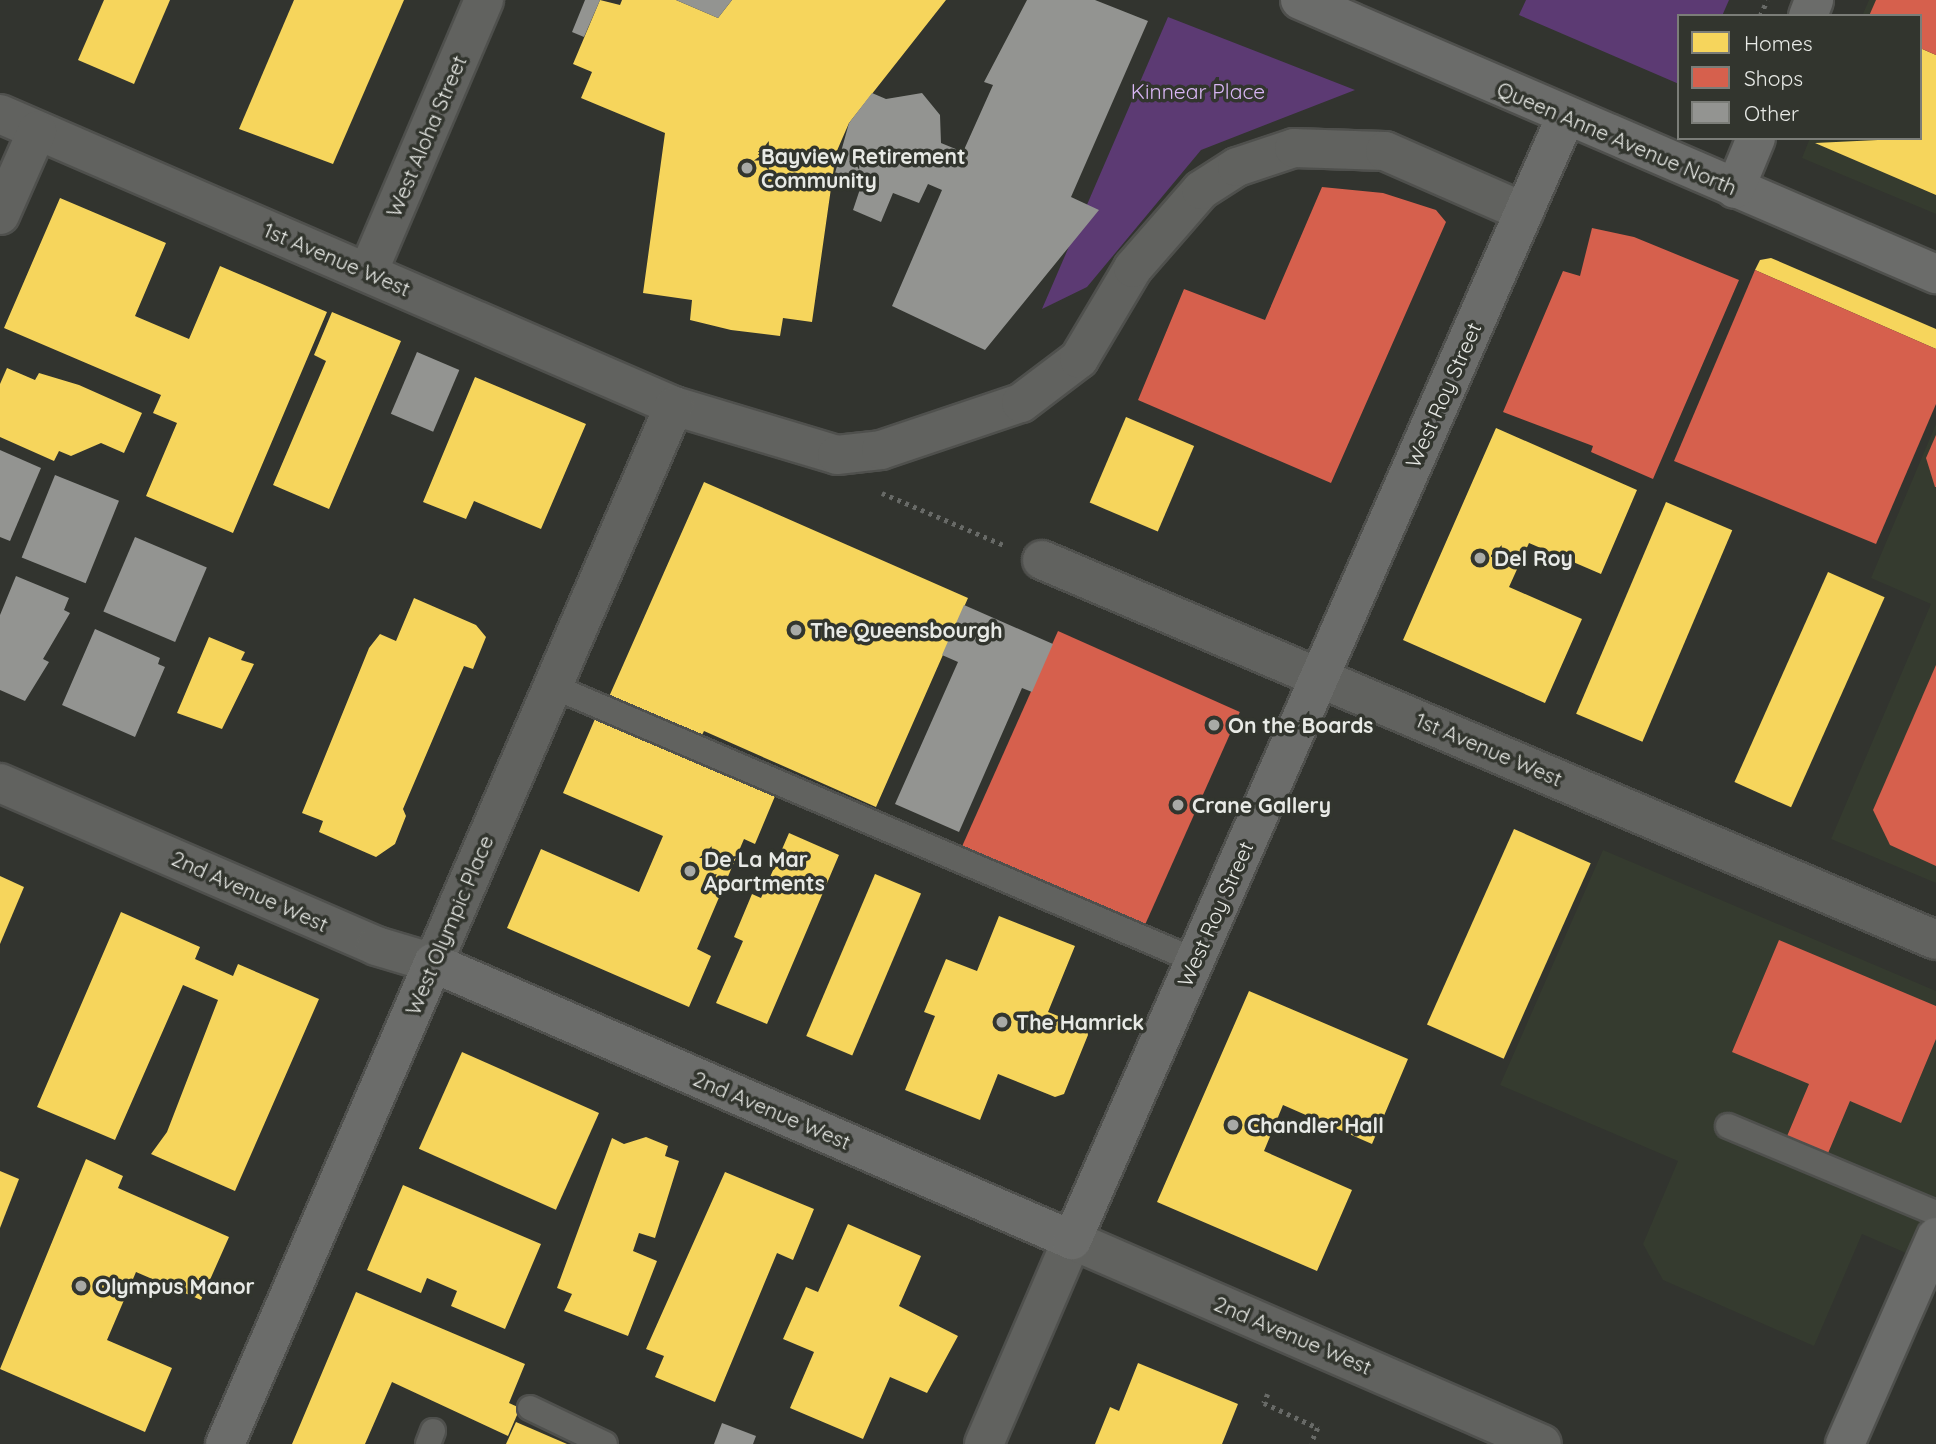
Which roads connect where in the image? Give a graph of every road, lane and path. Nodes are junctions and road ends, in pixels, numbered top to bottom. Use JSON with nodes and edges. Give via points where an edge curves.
{"nodes":[{"id":1,"x":484,"y":0,"type":"edge"},
{"id":2,"x":1300,"y":0,"type":"edge"},
{"id":3,"x":0,"y":114,"type":"edge"},
{"id":4,"x":1566,"y":116,"type":"junction"},
{"id":5,"x":37,"y":131,"type":"junction"},
{"id":6,"x":1755,"y":140,"type":"edge"},
{"id":7,"x":1735,"y":189,"type":"junction"},
{"id":8,"x":1524,"y":212,"type":"junction"},
{"id":9,"x":0,"y":215,"type":"edge"},
{"id":10,"x":368,"y":272,"type":"junction"},
{"id":11,"x":1936,"y":274,"type":"edge"},
{"id":12,"x":674,"y":406,"type":"junction"},
{"id":13,"x":878,"y":491,"type":"dead end"},
{"id":14,"x":997,"y":542,"type":"dead end"},
{"id":15,"x":1042,"y":560,"type":"dead end"},
{"id":16,"x":1320,"y":677,"type":"junction"},
{"id":17,"x":552,"y":686,"type":"junction"},
{"id":18,"x":0,"y":782,"type":"edge"},
{"id":19,"x":1936,"y":940,"type":"edge"},
{"id":20,"x":1194,"y":960,"type":"junction"},
{"id":21,"x":433,"y":964,"type":"junction"},
{"id":22,"x":1728,"y":1126,"type":"dead end"},
{"id":23,"x":1936,"y":1213,"type":"edge"},
{"id":24,"x":1072,"y":1240,"type":"junction"},
{"id":25,"x":1932,"y":1258,"type":"edge"},
{"id":26,"x":1268,"y":1394,"type":"dead end"},
{"id":27,"x":530,"y":1408,"type":"dead end"},
{"id":28,"x":225,"y":1444,"type":"edge"},
{"id":29,"x":605,"y":1444,"type":"edge"},
{"id":30,"x":984,"y":1444,"type":"edge"},
{"id":31,"x":1311,"y":1444,"type":"edge"},
{"id":32,"x":1542,"y":1444,"type":"edge"},
{"id":33,"x":1845,"y":1444,"type":"edge"}],
"edges":[{"from":1,"to":10,"type":"street","name":"West Aloha Street"},
{"from":2,"to":4,"type":"street","name":"Queen Anne Avenue North"},
{"from":3,"to":5,"type":"street","name":"1st Avenue West"},
{"from":4,"to":7,"type":"street","name":"Queen Anne Avenue North"},
{"from":4,"to":8,"type":"street","name":"West Roy Street"},
{"from":5,"to":9,"type":"street"},
{"from":5,"to":10,"type":"street","name":"1st Avenue West"},
{"from":6,"to":7,"type":"street"},
{"from":7,"to":11,"type":"street","name":"Queen Anne Avenue North"},
{"from":8,"to":12,"type":"street","name":"1st Avenue West","via":[[1385,152],[1294,148],[1237,167],[1202,190],[1133,268],[1080,359],[1021,403],[881,450],[837,455]]},
{"from":8,"to":16,"type":"street","name":"West Roy Street"},
{"from":10,"to":12,"type":"street","name":"1st Avenue West"},
{"from":12,"to":17,"type":"street","name":"West Olympic Place"},
{"from":13,"to":14,"type":"path"},
{"from":15,"to":16,"type":"street","name":"1st Avenue West"},
{"from":16,"to":19,"type":"street","name":"1st Avenue West"},
{"from":16,"to":20,"type":"street","name":"West Roy Street"},
{"from":17,"to":20,"type":"lane"},
{"from":17,"to":21,"type":"street","name":"West Olympic Place"},
{"from":18,"to":21,"type":"street","name":"2nd Avenue West","via":[[376,946]]},
{"from":20,"to":24,"type":"street","name":"West Roy Street"},
{"from":21,"to":24,"type":"street","name":"2nd Avenue West"},
{"from":21,"to":28,"type":"street","name":"West Olympic Place"},
{"from":22,"to":23,"type":"lane"},
{"from":24,"to":30,"type":"street","name":"West Roy Street"},
{"from":24,"to":32,"type":"street","name":"2nd Avenue West"},
{"from":25,"to":33,"type":"street"},
{"from":26,"to":31,"type":"path","via":[[1264,1403],[1318,1427]]},
{"from":27,"to":29,"type":"lane"}]}
